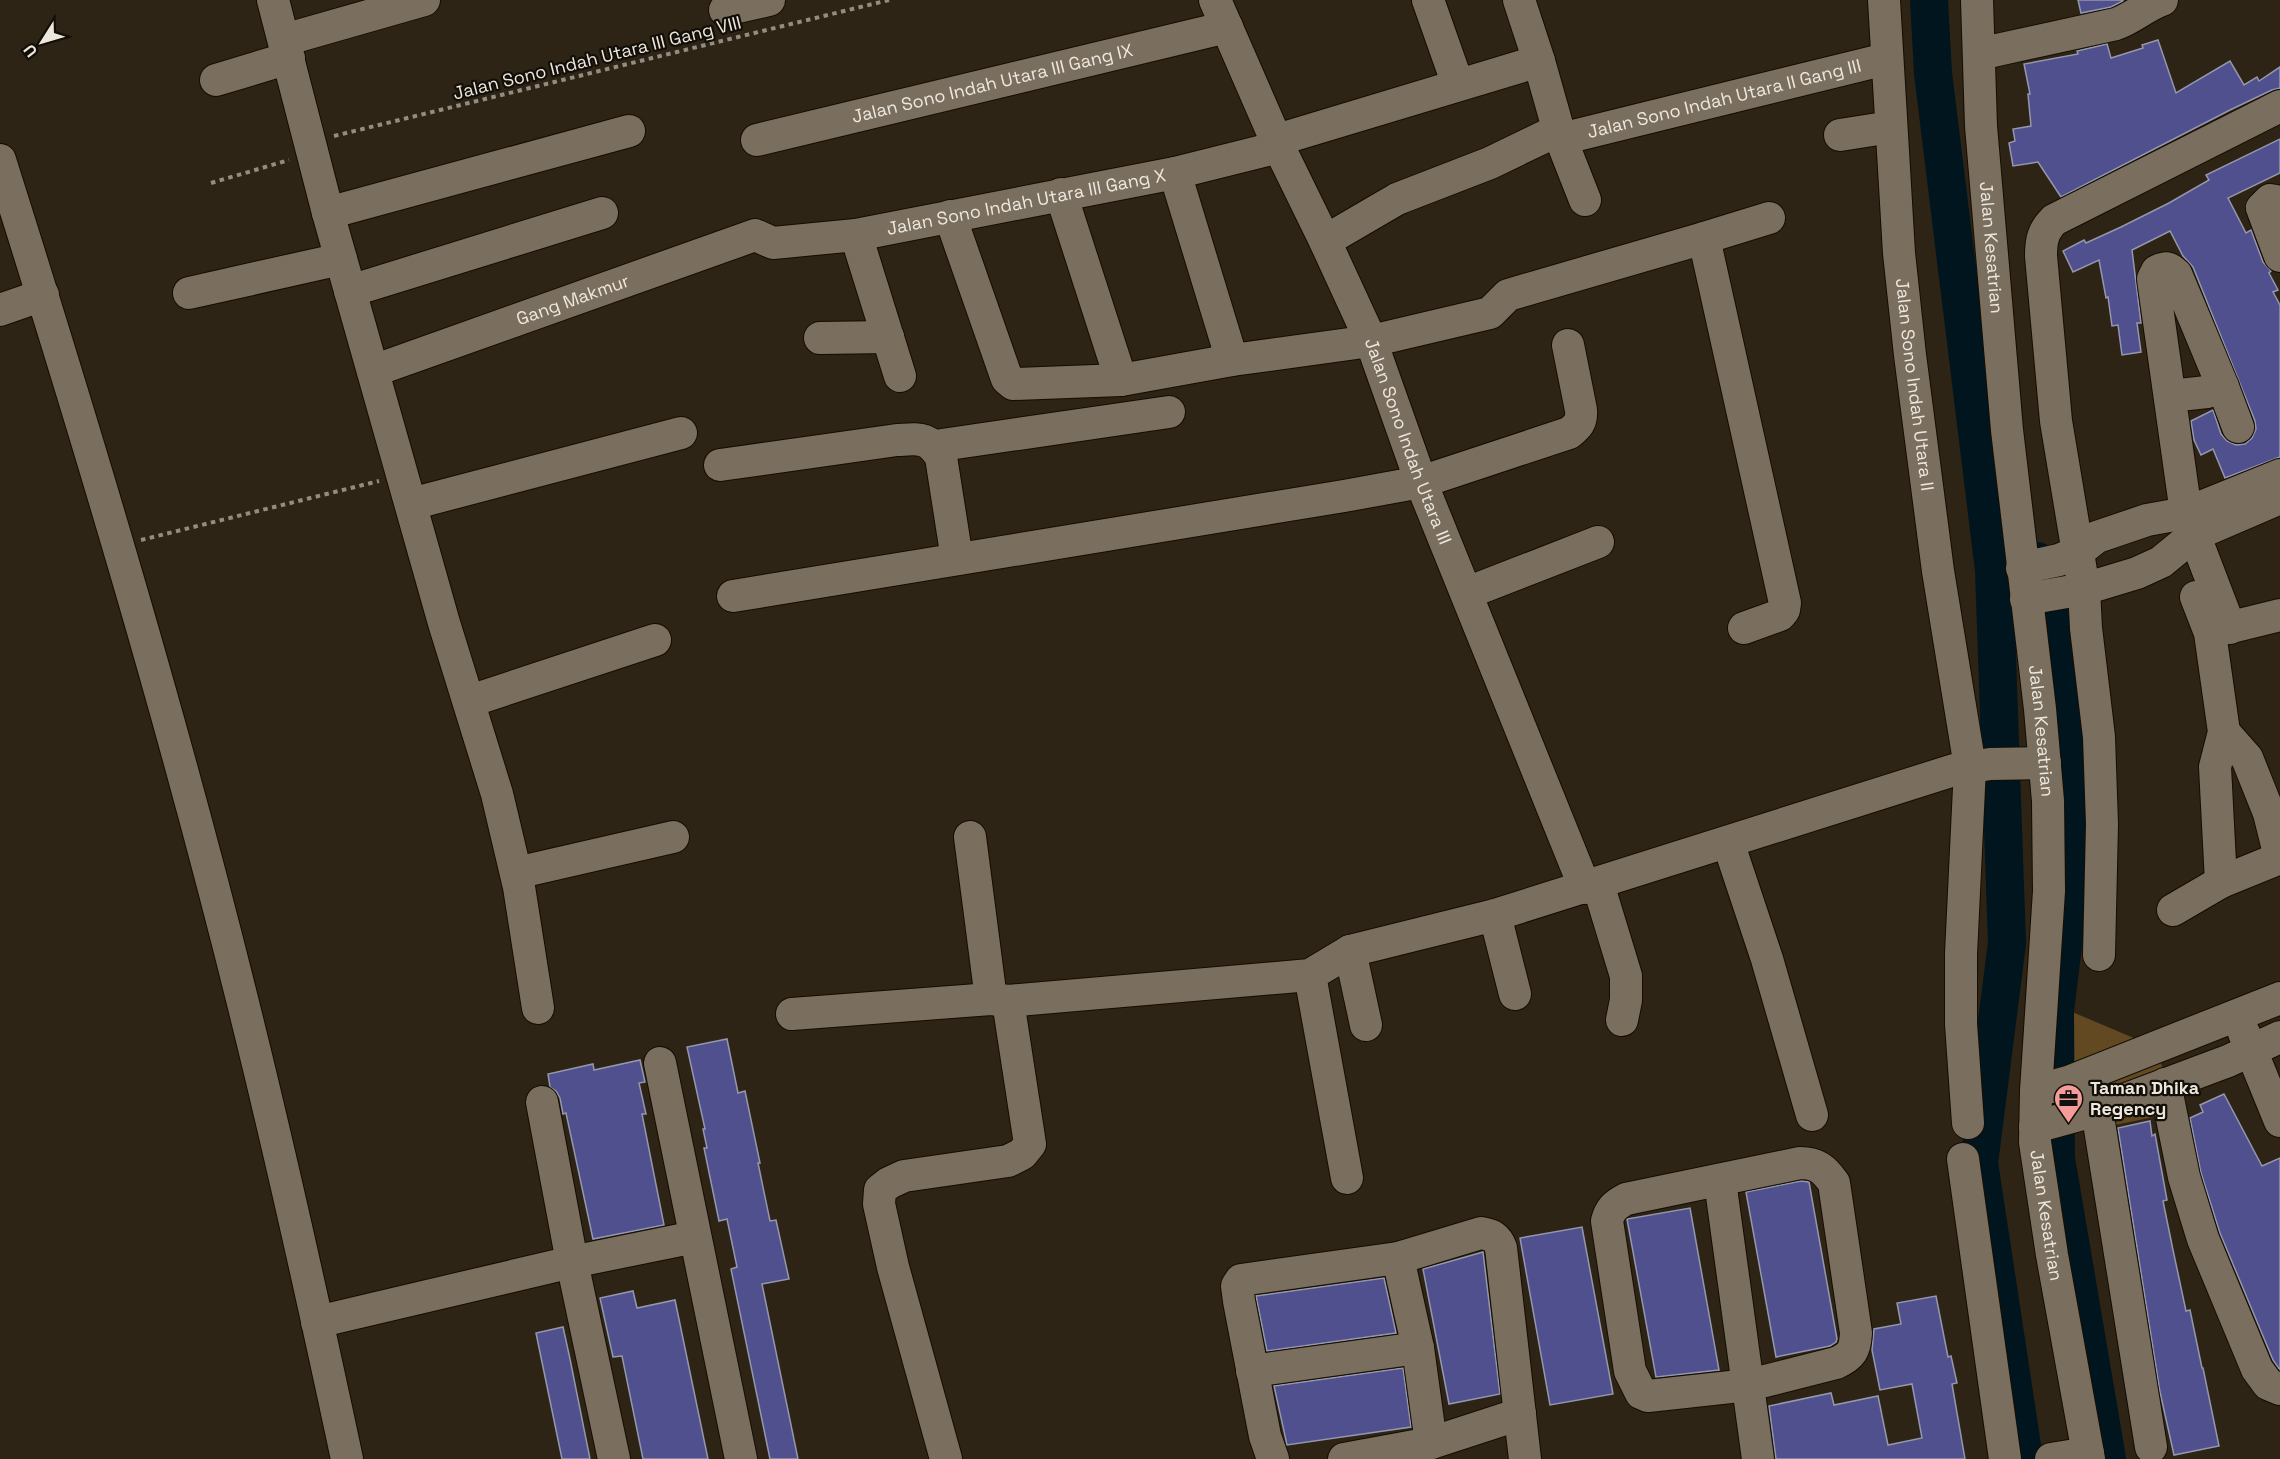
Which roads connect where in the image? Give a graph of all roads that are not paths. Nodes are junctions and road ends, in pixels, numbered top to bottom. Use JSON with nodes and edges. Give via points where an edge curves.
{"nodes":[{"id":1,"x":273,"y":0,"type":"edge"},
{"id":2,"x":424,"y":0,"type":"edge"},
{"id":3,"x":769,"y":0,"type":"edge"},
{"id":4,"x":1428,"y":0,"type":"edge"},
{"id":5,"x":1519,"y":0,"type":"edge"},
{"id":6,"x":1884,"y":0,"type":"edge"},
{"id":7,"x":1977,"y":0,"type":"edge"},
{"id":8,"x":2162,"y":0,"type":"edge"},
{"id":9,"x":725,"y":10,"type":"dead end"},
{"id":10,"x":1221,"y":13,"type":"edge"},
{"id":11,"x":287,"y":49,"type":"junction"},
{"id":12,"x":1979,"y":54,"type":"junction"},
{"id":13,"x":1886,"y":59,"type":"junction"},
{"id":14,"x":1539,"y":61,"type":"junction"},
{"id":15,"x":216,"y":80,"type":"dead end"},
{"id":16,"x":1458,"y":85,"type":"junction"},
{"id":17,"x":2280,"y":106,"type":"edge"},
{"id":18,"x":1891,"y":127,"type":"junction"},
{"id":19,"x":629,"y":131,"type":"dead end"},
{"id":20,"x":1560,"y":135,"type":"junction"},
{"id":21,"x":1840,"y":135,"type":"dead end"},
{"id":22,"x":757,"y":140,"type":"dead end"},
{"id":23,"x":1278,"y":143,"type":"junction"},
{"id":24,"x":0,"y":160,"type":"edge"},
{"id":25,"x":1175,"y":173,"type":"junction"},
{"id":26,"x":1061,"y":194,"type":"junction"},
{"id":27,"x":1585,"y":200,"type":"dead end"},
{"id":28,"x":2280,"y":206,"type":"edge"},
{"id":29,"x":328,"y":213,"type":"junction"},
{"id":30,"x":602,"y":213,"type":"dead end"},
{"id":31,"x":950,"y":216,"type":"junction"},
{"id":32,"x":1768,"y":218,"type":"dead end"},
{"id":33,"x":856,"y":235,"type":"junction"},
{"id":34,"x":1704,"y":238,"type":"junction"},
{"id":35,"x":1325,"y":241,"type":"junction"},
{"id":36,"x":773,"y":243,"type":"joint"},
{"id":37,"x":2280,"y":256,"type":"edge"},
{"id":38,"x":341,"y":259,"type":"junction"},
{"id":39,"x":350,"y":291,"type":"junction"},
{"id":40,"x":189,"y":293,"type":"dead end"},
{"id":41,"x":43,"y":295,"type":"junction"},
{"id":42,"x":0,"y":309,"type":"edge"},
{"id":43,"x":888,"y":337,"type":"junction"},
{"id":44,"x":820,"y":338,"type":"dead end"},
{"id":45,"x":1371,"y":341,"type":"junction"},
{"id":46,"x":1568,"y":345,"type":"dead end"},
{"id":47,"x":1232,"y":360,"type":"junction"},
{"id":48,"x":373,"y":371,"type":"junction"},
{"id":49,"x":900,"y":376,"type":"dead end"},
{"id":50,"x":1121,"y":380,"type":"junction"},
{"id":51,"x":2223,"y":387,"type":"junction"},
{"id":52,"x":2170,"y":396,"type":"junction"},
{"id":53,"x":1169,"y":412,"type":"dead end"},
{"id":54,"x":2238,"y":427,"type":"dead end"},
{"id":55,"x":681,"y":433,"type":"dead end"},
{"id":56,"x":935,"y":446,"type":"junction"},
{"id":57,"x":720,"y":465,"type":"dead end"},
{"id":58,"x":2280,"y":475,"type":"edge"},
{"id":59,"x":1421,"y":482,"type":"junction"},
{"id":60,"x":407,"y":490,"type":"junction"},
{"id":61,"x":2280,"y":498,"type":"edge"},
{"id":62,"x":2186,"y":532,"type":"junction"},
{"id":63,"x":1598,"y":542,"type":"dead end"},
{"id":64,"x":2069,"y":556,"type":"junction"},
{"id":65,"x":957,"y":559,"type":"junction"},
{"id":66,"x":2025,"y":567,"type":"junction"},
{"id":67,"x":1467,"y":593,"type":"junction"},
{"id":68,"x":2052,"y":595,"type":"junction"},
{"id":69,"x":733,"y":596,"type":"dead end"},
{"id":70,"x":2280,"y":615,"type":"edge"},
{"id":71,"x":1743,"y":628,"type":"dead end"},
{"id":72,"x":2220,"y":630,"type":"junction"},
{"id":73,"x":655,"y":640,"type":"dead end"},
{"id":74,"x":470,"y":701,"type":"junction"},
{"id":75,"x":2224,"y":732,"type":"junction"},
{"id":76,"x":2038,"y":763,"type":"junction"},
{"id":77,"x":1980,"y":766,"type":"junction"},
{"id":78,"x":673,"y":837,"type":"dead end"},
{"id":79,"x":970,"y":837,"type":"dead end"},
{"id":80,"x":1728,"y":843,"type":"junction"},
{"id":81,"x":2280,"y":858,"type":"edge"},
{"id":82,"x":516,"y":873,"type":"junction"},
{"id":83,"x":2221,"y":882,"type":"junction"},
{"id":84,"x":1591,"y":886,"type":"junction"},
{"id":85,"x":2173,"y":910,"type":"dead end"},
{"id":86,"x":1495,"y":915,"type":"junction"},
{"id":87,"x":1350,"y":951,"type":"junction"},
{"id":88,"x":2099,"y":954,"type":"dead end"},
{"id":89,"x":1310,"y":975,"type":"junction"},
{"id":90,"x":1515,"y":994,"type":"dead end"},
{"id":91,"x":2280,"y":998,"type":"edge"},
{"id":92,"x":999,"y":1000,"type":"junction"},
{"id":93,"x":538,"y":1008,"type":"dead end"},
{"id":94,"x":792,"y":1014,"type":"dead end"},
{"id":95,"x":1622,"y":1020,"type":"dead end"},
{"id":96,"x":2224,"y":1020,"type":"junction"},
{"id":97,"x":1366,"y":1025,"type":"dead end"},
{"id":98,"x":2280,"y":1037,"type":"edge"},
{"id":99,"x":2240,"y":1056,"type":"junction"},
{"id":100,"x":660,"y":1063,"type":"dead end"},
{"id":101,"x":2059,"y":1084,"type":"junction"},
{"id":102,"x":2165,"y":1084,"type":"junction"},
{"id":103,"x":542,"y":1102,"type":"dead end"},
{"id":104,"x":1812,"y":1115,"type":"dead end"},
{"id":105,"x":2064,"y":1120,"type":"junction"},
{"id":106,"x":2280,"y":1121,"type":"edge"},
{"id":107,"x":1968,"y":1123,"type":"dead end"},
{"id":108,"x":1963,"y":1159,"type":"dead end"},
{"id":109,"x":1347,"y":1178,"type":"dead end"},
{"id":110,"x":1719,"y":1181,"type":"junction"},
{"id":111,"x":696,"y":1245,"type":"junction"},
{"id":112,"x":1398,"y":1258,"type":"junction"},
{"id":113,"x":574,"y":1270,"type":"junction"},
{"id":114,"x":319,"y":1331,"type":"junction"},
{"id":115,"x":1418,"y":1348,"type":"junction"},
{"id":116,"x":1252,"y":1371,"type":"junction"},
{"id":117,"x":1749,"y":1385,"type":"junction"},
{"id":118,"x":2280,"y":1389,"type":"edge"},
{"id":119,"x":1520,"y":1414,"type":"junction"},
{"id":120,"x":1431,"y":1443,"type":"junction"},
{"id":121,"x":2151,"y":1447,"type":"dead end"},
{"id":122,"x":2075,"y":1457,"type":"edge"},
{"id":123,"x":347,"y":1459,"type":"edge"},
{"id":124,"x":614,"y":1459,"type":"edge"},
{"id":125,"x":741,"y":1459,"type":"edge"},
{"id":126,"x":946,"y":1459,"type":"edge"},
{"id":127,"x":1273,"y":1459,"type":"edge"},
{"id":128,"x":1344,"y":1459,"type":"edge"},
{"id":129,"x":1525,"y":1459,"type":"edge"},
{"id":130,"x":1758,"y":1459,"type":"edge"},
{"id":131,"x":2005,"y":1459,"type":"edge"}],
"edges":[{"from":1,"to":11,"type":"street"},
{"from":2,"to":11,"type":"street"},
{"from":3,"to":9,"type":"street"},
{"from":4,"to":16,"type":"street"},
{"from":5,"to":14,"type":"street"},
{"from":6,"to":13,"type":"street","name":"Jalan Sono Indah Utara II"},
{"from":7,"to":12,"type":"street","name":"Jalan Kesatrian"},
{"from":8,"to":12,"type":"street","via":[[2116,24]]},
{"from":10,"to":22,"type":"street","name":"Jalan Sono Indah Utara III Gang IX"},
{"from":10,"to":23,"type":"street","name":"Jalan Sono Indah Utara III"},
{"from":11,"to":15,"type":"street"},
{"from":11,"to":29,"type":"street"},
{"from":12,"to":66,"type":"street","name":"Jalan Kesatrian","via":[[1982,138],[2007,430]]},
{"from":13,"to":18,"type":"street","name":"Jalan Sono Indah Utara II"},
{"from":13,"to":20,"type":"street","name":"Jalan Sono Indah Utara II Gang III"},
{"from":14,"to":16,"type":"street","name":"Jalan Sono Indah Utara III Gang X"},
{"from":14,"to":20,"type":"street"},
{"from":16,"to":23,"type":"street","name":"Jalan Sono Indah Utara III Gang X"},
{"from":17,"to":64,"type":"street","via":[[2064,215],[2046,228],[2041,256]]},
{"from":18,"to":21,"type":"street"},
{"from":18,"to":77,"type":"street","name":"Jalan Sono Indah Utara II","via":[[1899,253],[1938,571]]},
{"from":19,"to":29,"type":"street"},
{"from":20,"to":27,"type":"street"},
{"from":20,"to":35,"type":"street","name":"Jalan Sono Indah Utara II Gang III","via":[[1548,135],[1490,163],[1397,199]]},
{"from":23,"to":25,"type":"street","name":"Jalan Sono Indah Utara III Gang X"},
{"from":23,"to":35,"type":"street","name":"Jalan Sono Indah Utara III"},
{"from":24,"to":41,"type":"street"},
{"from":25,"to":26,"type":"street","name":"Jalan Sono Indah Utara III Gang X"},
{"from":25,"to":47,"type":"street"},
{"from":26,"to":31,"type":"street","name":"Jalan Sono Indah Utara III Gang X"},
{"from":26,"to":50,"type":"street"},
{"from":28,"to":37,"type":"street","via":[[2270,200],[2262,208]]},
{"from":29,"to":38,"type":"street"},
{"from":30,"to":39,"type":"street"},
{"from":31,"to":33,"type":"street","name":"Jalan Sono Indah Utara III Gang X"},
{"from":31,"to":50,"type":"street","via":[[1007,379],[1013,384]]},
{"from":32,"to":34,"type":"street"},
{"from":33,"to":36,"type":"street","name":"Jalan Sono Indah Utara III Gang X"},
{"from":33,"to":43,"type":"street"},
{"from":34,"to":45,"type":"street","via":[[1508,295],[1490,314]]},
{"from":34,"to":71,"type":"street","via":[[1785,603],[1780,615]]},
{"from":35,"to":45,"type":"street","name":"Jalan Sono Indah Utara III"},
{"from":36,"to":48,"type":"street","name":"Gang Makmur","via":[[755,236]]},
{"from":38,"to":39,"type":"street"},
{"from":38,"to":40,"type":"street"},
{"from":39,"to":48,"type":"street"},
{"from":41,"to":42,"type":"street"},
{"from":41,"to":114,"type":"street","via":[[159,686],[244,1007]]},
{"from":43,"to":44,"type":"street"},
{"from":43,"to":49,"type":"street"},
{"from":45,"to":47,"type":"street"},
{"from":45,"to":59,"type":"street","name":"Jalan Sono Indah Utara III"},
{"from":46,"to":59,"type":"street","via":[[1581,410],[1578,427]]},
{"from":47,"to":50,"type":"street"},
{"from":48,"to":60,"type":"street"},
{"from":51,"to":52,"type":"street"},
{"from":51,"to":52,"type":"street","via":[[2176,274],[2164,267],[2153,279]]},
{"from":51,"to":54,"type":"street"},
{"from":52,"to":62,"type":"street"},
{"from":53,"to":56,"type":"street"},
{"from":55,"to":60,"type":"street"},
{"from":56,"to":57,"type":"street","via":[[924,439],[897,440]]},
{"from":56,"to":65,"type":"street","via":[[942,457]]},
{"from":58,"to":62,"type":"street"},
{"from":59,"to":65,"type":"street"},
{"from":59,"to":67,"type":"street","name":"Jalan Sono Indah Utara III"},
{"from":60,"to":74,"type":"street"},
{"from":61,"to":62,"type":"street"},
{"from":62,"to":64,"type":"street","via":[[2146,520],[2097,537]]},
{"from":62,"to":68,"type":"street","via":[[2153,566]]},
{"from":62,"to":72,"type":"street"},
{"from":63,"to":67,"type":"street"},
{"from":64,"to":66,"type":"street"},
{"from":64,"to":68,"type":"street"},
{"from":65,"to":69,"type":"street"},
{"from":66,"to":68,"type":"street","name":"Jalan Kesatrian"},
{"from":67,"to":84,"type":"street","name":"Jalan Sono Indah Utara III"},
{"from":68,"to":76,"type":"street","name":"Jalan Kesatrian"},
{"from":68,"to":88,"type":"street","via":[[2099,737]]},
{"from":70,"to":72,"type":"street"},
{"from":72,"to":75,"type":"street"},
{"from":73,"to":74,"type":"street"},
{"from":74,"to":82,"type":"street"},
{"from":75,"to":81,"type":"street","via":[[2247,758],[2269,813]]},
{"from":75,"to":83,"type":"street","via":[[2215,767]]},
{"from":76,"to":77,"type":"street"},
{"from":76,"to":101,"type":"street","name":"Jalan Kesatrian","via":[[2050,836]]},
{"from":77,"to":80,"type":"street","via":[[1942,773]]},
{"from":77,"to":107,"type":"street","name":"Jalan Sono Indah Utara II","via":[[1961,954]]},
{"from":78,"to":82,"type":"street"},
{"from":79,"to":92,"type":"street"},
{"from":80,"to":84,"type":"street"},
{"from":80,"to":104,"type":"street","via":[[1767,959]]},
{"from":81,"to":83,"type":"street"},
{"from":82,"to":93,"type":"street"},
{"from":83,"to":85,"type":"street"},
{"from":84,"to":86,"type":"street"},
{"from":84,"to":95,"type":"street","name":"Jalan Sono Indah Utara III","via":[[1626,976]]},
{"from":86,"to":87,"type":"street"},
{"from":86,"to":90,"type":"street"},
{"from":87,"to":89,"type":"street"},
{"from":87,"to":97,"type":"street"},
{"from":89,"to":92,"type":"street"},
{"from":89,"to":109,"type":"street"},
{"from":91,"to":96,"type":"street"},
{"from":92,"to":94,"type":"street"},
{"from":92,"to":126,"type":"street","via":[[1030,1144],[1022,1154],[1008,1161],[904,1176],[880,1190],[879,1204],[893,1267]]},
{"from":96,"to":99,"type":"street"},
{"from":96,"to":101,"type":"street"},
{"from":98,"to":99,"type":"street"},
{"from":99,"to":102,"type":"street"},
{"from":99,"to":106,"type":"street"},
{"from":100,"to":111,"type":"street"},
{"from":101,"to":105,"type":"street","name":"Jalan Kesatrian"},
{"from":101,"to":105,"type":"street"},
{"from":102,"to":105,"type":"street"},
{"from":102,"to":118,"type":"street","via":[[2184,1177],[2203,1239],[2257,1369],[2268,1384]]},
{"from":103,"to":113,"type":"street"},
{"from":105,"to":121,"type":"street"},
{"from":105,"to":122,"type":"street","name":"Jalan Kesatrian","via":[[2052,1255]]},
{"from":108,"to":131,"type":"street"},
{"from":110,"to":117,"type":"street"},
{"from":110,"to":117,"type":"street","via":[[1800,1163],[1813,1163],[1826,1171],[1834,1183],[1855,1322],[1855,1347],[1850,1357]]},
{"from":110,"to":117,"type":"street","via":[[1626,1199],[1615,1205],[1607,1221],[1630,1371],[1641,1393],[1648,1396]]},
{"from":111,"to":113,"type":"street"},
{"from":111,"to":125,"type":"street"},
{"from":112,"to":115,"type":"street"},
{"from":112,"to":116,"type":"street","via":[[1241,1280],[1237,1286]]},
{"from":112,"to":119,"type":"street","via":[[1481,1233],[1498,1240]]},
{"from":113,"to":114,"type":"street"},
{"from":113,"to":124,"type":"street"},
{"from":114,"to":123,"type":"street"},
{"from":115,"to":116,"type":"street"},
{"from":115,"to":120,"type":"street"},
{"from":116,"to":127,"type":"street"},
{"from":117,"to":130,"type":"street"},
{"from":119,"to":120,"type":"street"},
{"from":119,"to":129,"type":"street"},
{"from":120,"to":128,"type":"street"}]}
